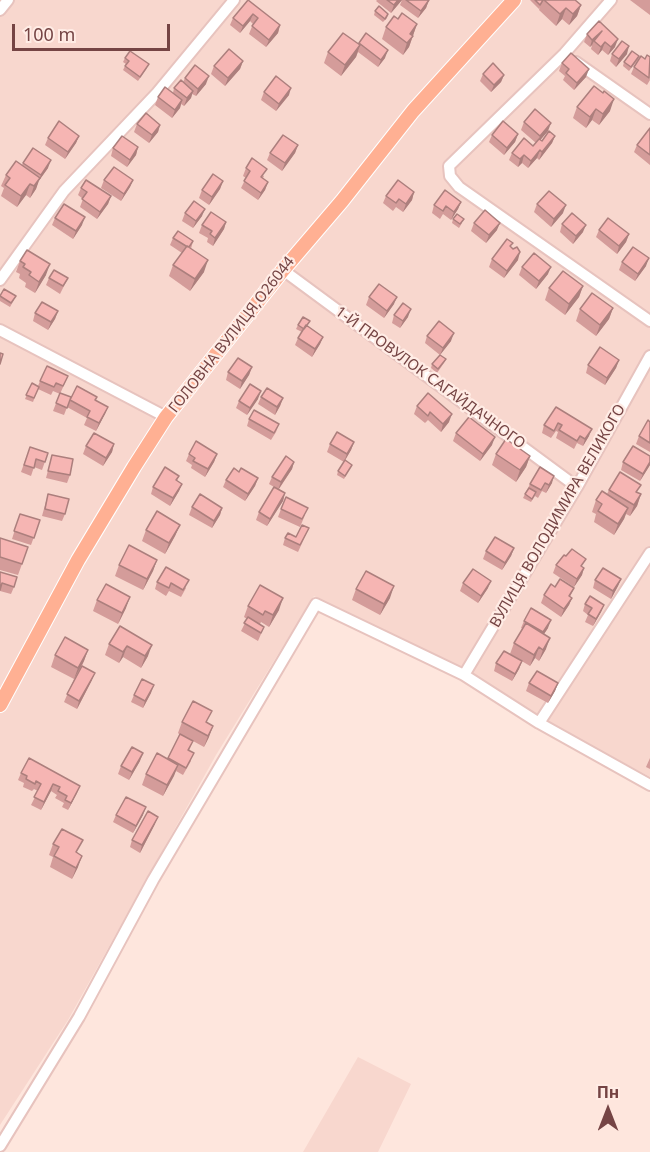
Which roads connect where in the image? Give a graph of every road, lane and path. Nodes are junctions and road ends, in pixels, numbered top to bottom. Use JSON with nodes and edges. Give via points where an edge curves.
{"nodes":[{"id":1,"x":8,"y":0,"type":"edge"},
{"id":2,"x":234,"y":0,"type":"edge"},
{"id":3,"x":514,"y":0,"type":"edge"},
{"id":4,"x":611,"y":0,"type":"edge"},
{"id":5,"x":0,"y":10,"type":"edge"},
{"id":6,"x":564,"y":54,"type":"junction"},
{"id":7,"x":650,"y":114,"type":"edge"},
{"id":8,"x":283,"y":270,"type":"junction"},
{"id":9,"x":0,"y":280,"type":"edge"},
{"id":10,"x":650,"y":321,"type":"edge"},
{"id":11,"x":0,"y":330,"type":"edge"},
{"id":12,"x":650,"y":356,"type":"edge"},
{"id":13,"x":166,"y":417,"type":"junction"},
{"id":14,"x":578,"y":487,"type":"junction"},
{"id":15,"x":650,"y":553,"type":"edge"},
{"id":16,"x":464,"y":675,"type":"junction"},
{"id":17,"x":0,"y":705,"type":"edge"},
{"id":18,"x":539,"y":723,"type":"junction"},
{"id":19,"x":650,"y":785,"type":"edge"},
{"id":20,"x":0,"y":1146,"type":"edge"}],
"edges":[{"from":1,"to":5,"type":"street"},
{"from":2,"to":9,"type":"street","via":[[157,93],[64,191]]},
{"from":3,"to":8,"type":"main road","name":"ГОЛОВНА ВУЛИЦЯ,О26044","via":[[413,111]]},
{"from":4,"to":6,"type":"street"},
{"from":6,"to":7,"type":"street"},
{"from":6,"to":10,"type":"street","via":[[449,166],[450,176],[459,187]]},
{"from":8,"to":13,"type":"main road","name":"ГОЛОВНА ВУЛИЦЯ,О26044"},
{"from":8,"to":14,"type":"street","name":"1-Й ПРОВУЛОК САГАЙДАЧНОГО"},
{"from":11,"to":13,"type":"street"},
{"from":12,"to":14,"type":"street","name":"ВУЛИЦЯ ВОЛОДИМИРА ВЕЛИКОГО"},
{"from":13,"to":17,"type":"main road","name":"ГОЛОВНА ВУЛИЦЯ,О26044","via":[[78,560]]},
{"from":14,"to":16,"type":"street","name":"ВУЛИЦЯ ВОЛОДИМИРА ВЕЛИКОГО"},
{"from":15,"to":18,"type":"street"},
{"from":16,"to":18,"type":"street"},
{"from":16,"to":20,"type":"street","via":[[316,604],[153,880],[79,1017]]},
{"from":18,"to":19,"type":"street"}]}
